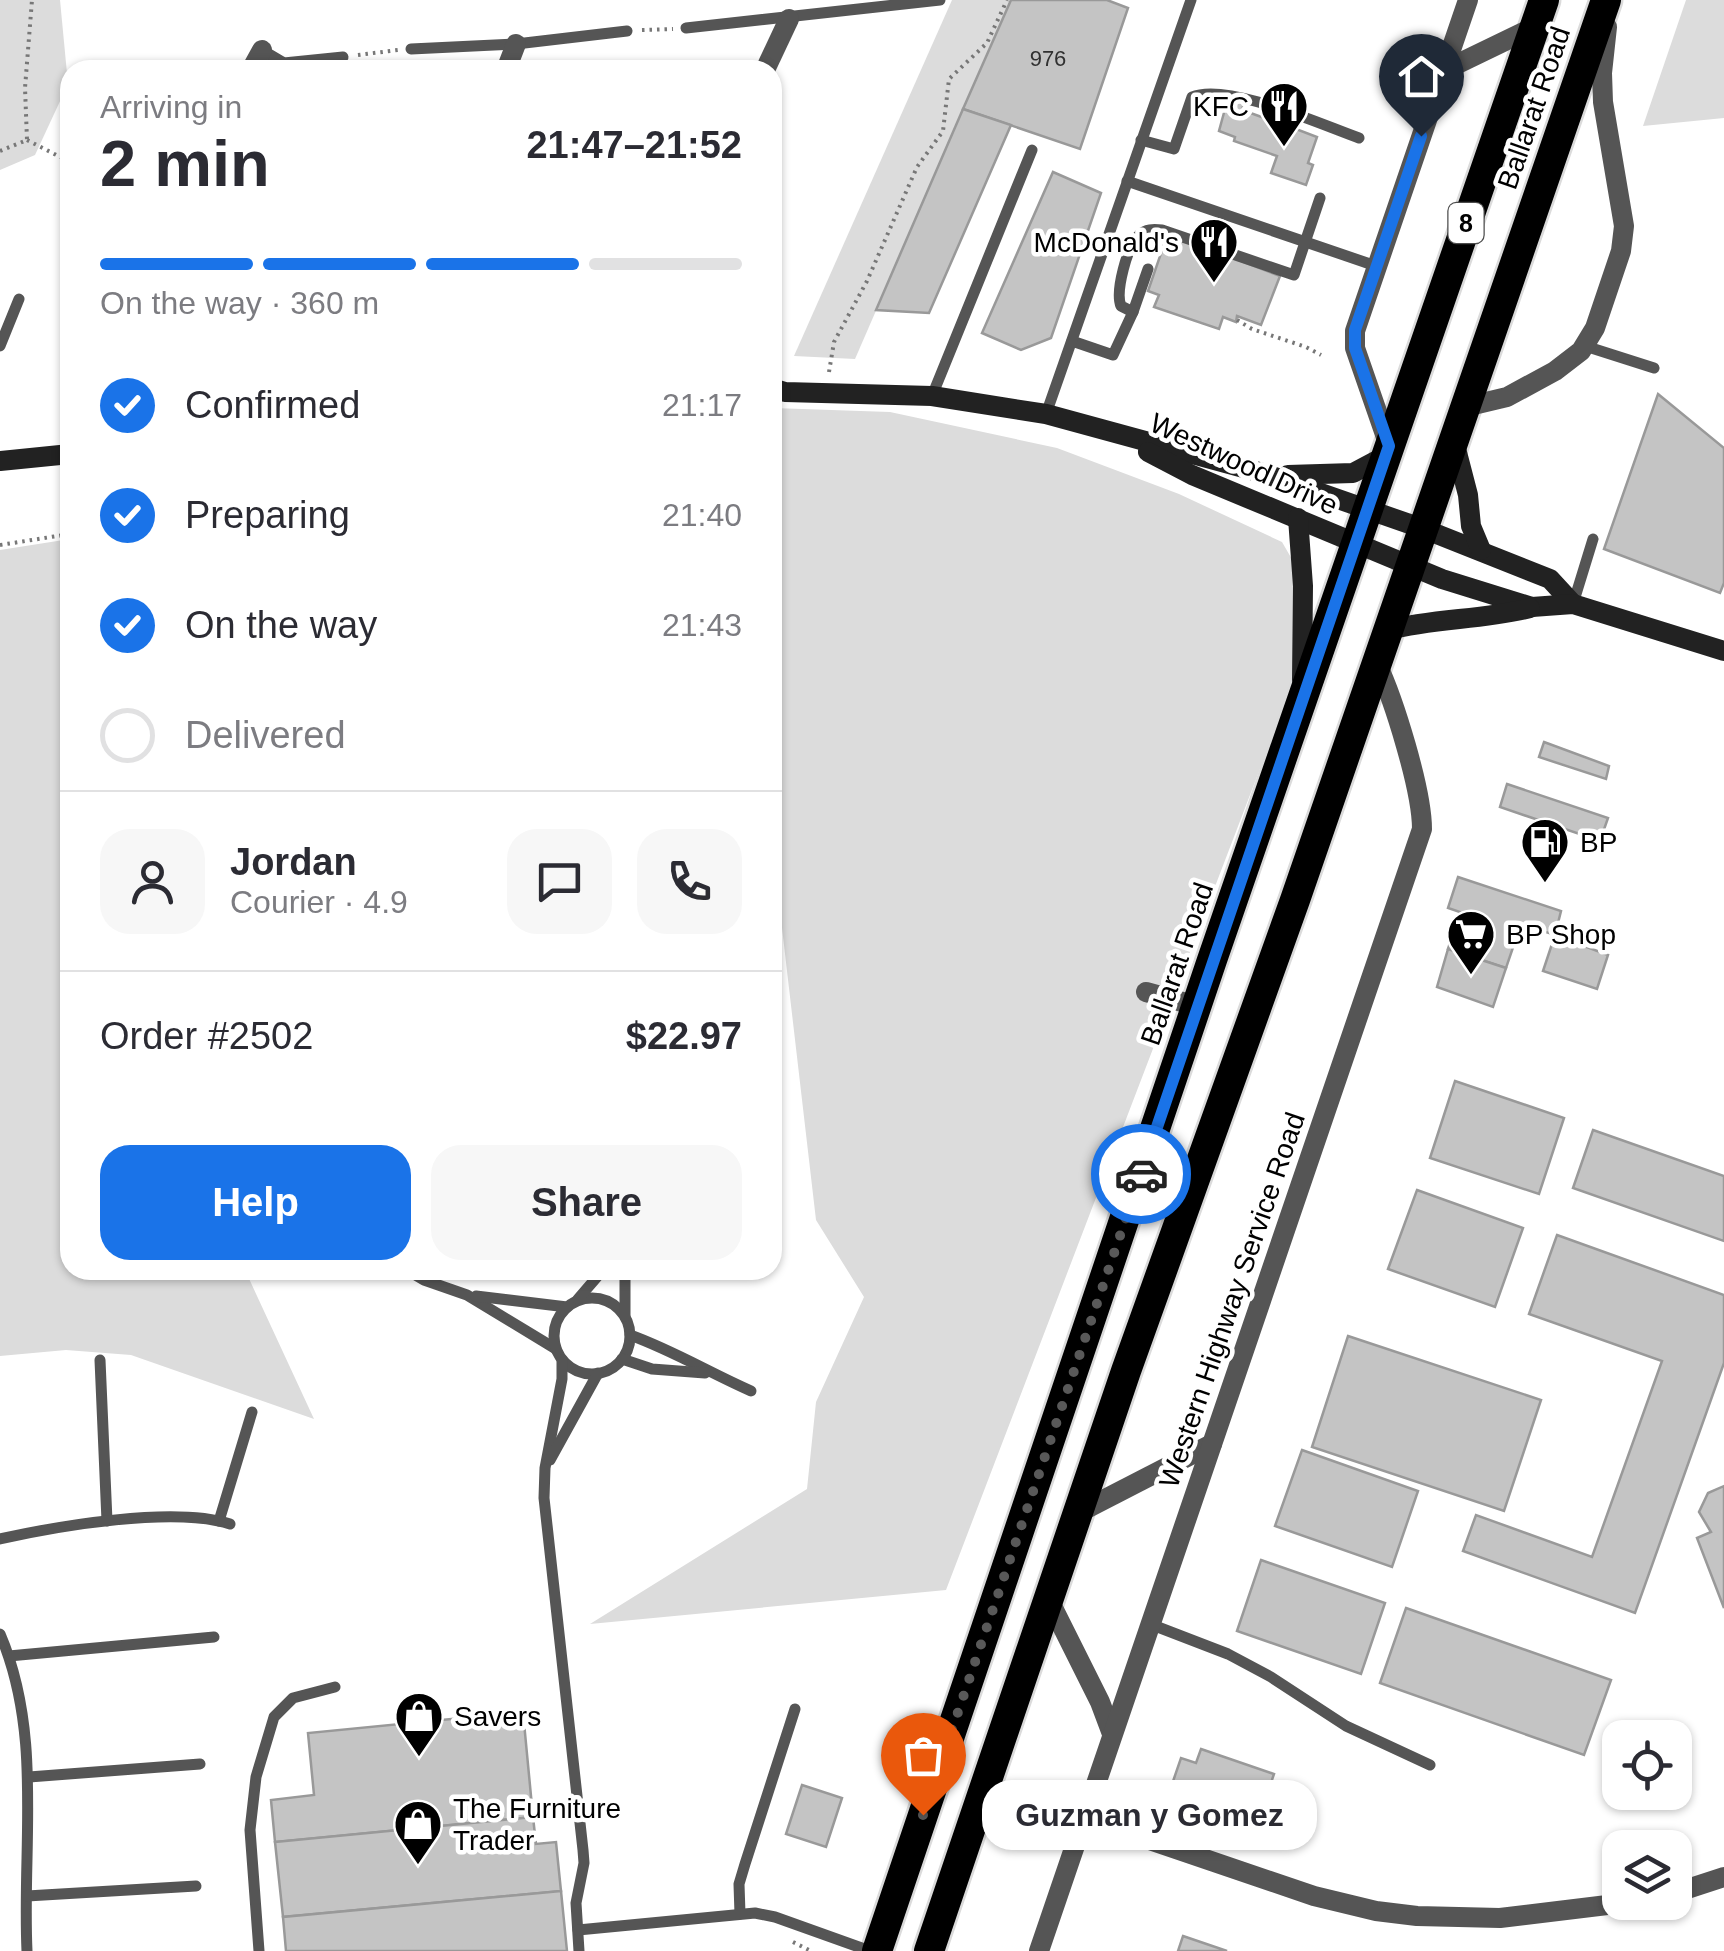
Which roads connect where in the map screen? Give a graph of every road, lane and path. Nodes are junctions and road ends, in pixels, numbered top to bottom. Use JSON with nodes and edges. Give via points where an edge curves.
{"nodes":[{"id":1,"x":32,"y":0,"type":"edge"},
{"id":2,"x":940,"y":0,"type":"edge"},
{"id":3,"x":1007,"y":0,"type":"edge"},
{"id":4,"x":1191,"y":0,"type":"edge"},
{"id":5,"x":1468,"y":0,"type":"edge"},
{"id":6,"x":1608,"y":0,"type":"edge"},
{"id":7,"x":1539,"y":14,"type":"edge"},
{"id":8,"x":789,"y":19,"type":"junction"},
{"id":9,"x":686,"y":28,"type":"joint"},
{"id":10,"x":627,"y":30,"type":"joint"},
{"id":11,"x":516,"y":44,"type":"junction"},
{"id":12,"x":411,"y":49,"type":"joint"},
{"id":13,"x":262,"y":50,"type":"joint"},
{"id":14,"x":344,"y":57,"type":"joint"},
{"id":15,"x":256,"y":60,"type":"edge"},
{"id":16,"x":279,"y":60,"type":"edge"},
{"id":17,"x":314,"y":60,"type":"edge"},
{"id":18,"x":510,"y":60,"type":"edge"},
{"id":19,"x":770,"y":60,"type":"edge"},
{"id":20,"x":1444,"y":71,"type":"junction"},
{"id":21,"x":1358,"y":138,"type":"dead end"},
{"id":22,"x":27,"y":140,"type":"junction"},
{"id":23,"x":1141,"y":140,"type":"junction"},
{"id":24,"x":1032,"y":150,"type":"dead end"},
{"id":25,"x":0,"y":151,"type":"edge"},
{"id":26,"x":60,"y":157,"type":"edge"},
{"id":27,"x":1127,"y":181,"type":"junction"},
{"id":28,"x":1320,"y":198,"type":"dead end"},
{"id":29,"x":1306,"y":242,"type":"junction"},
{"id":30,"x":1376,"y":266,"type":"junction"},
{"id":31,"x":1148,"y":269,"type":"dead end"},
{"id":32,"x":19,"y":298,"type":"dead end"},
{"id":33,"x":1134,"y":312,"type":"junction"},
{"id":34,"x":1237,"y":320,"type":"dead end"},
{"id":35,"x":1072,"y":341,"type":"junction"},
{"id":36,"x":0,"y":346,"type":"edge"},
{"id":37,"x":1586,"y":346,"type":"junction"},
{"id":38,"x":1321,"y":355,"type":"dead end"},
{"id":39,"x":1654,"y":368,"type":"dead end"},
{"id":40,"x":826,"y":392,"type":"junction"},
{"id":41,"x":782,"y":393,"type":"edge"},
{"id":42,"x":932,"y":396,"type":"junction"},
{"id":43,"x":1465,"y":407,"type":"junction"},
{"id":44,"x":1046,"y":414,"type":"junction"},
{"id":45,"x":1120,"y":436,"type":"junction"},
{"id":46,"x":1454,"y":440,"type":"junction"},
{"id":47,"x":1387,"y":451,"type":"junction"},
{"id":48,"x":60,"y":455,"type":"edge"},
{"id":49,"x":0,"y":461,"type":"edge"},
{"id":50,"x":1266,"y":474,"type":"junction"},
{"id":51,"x":1368,"y":511,"type":"junction"},
{"id":52,"x":1298,"y":518,"type":"junction"},
{"id":53,"x":1424,"y":529,"type":"junction"},
{"id":54,"x":60,"y":536,"type":"edge"},
{"id":55,"x":1593,"y":539,"type":"dead end"},
{"id":56,"x":0,"y":545,"type":"edge"},
{"id":57,"x":1356,"y":546,"type":"junction"},
{"id":58,"x":1481,"y":550,"type":"junction"},
{"id":59,"x":1410,"y":565,"type":"junction"},
{"id":60,"x":1573,"y":604,"type":"junction"},
{"id":61,"x":1532,"y":608,"type":"junction"},
{"id":62,"x":1388,"y":630,"type":"junction"},
{"id":63,"x":1724,"y":651,"type":"edge"},
{"id":64,"x":1376,"y":664,"type":"junction"},
{"id":65,"x":1302,"y":699,"type":"junction"},
{"id":66,"x":1146,"y":992,"type":"dead end"},
{"id":67,"x":1196,"y":1006,"type":"junction"},
{"id":68,"x":424,"y":1280,"type":"edge"},
{"id":69,"x":596,"y":1280,"type":"edge"},
{"id":70,"x":625,"y":1280,"type":"edge"},
{"id":71,"x":466,"y":1295,"type":"junction"},
{"id":72,"x":570,"y":1304,"type":"junction"},
{"id":73,"x":625,"y":1318,"type":"junction"},
{"id":74,"x":630,"y":1335,"type":"junction"},
{"id":75,"x":559,"y":1354,"type":"junction"},
{"id":76,"x":622,"y":1359,"type":"junction"},
{"id":77,"x":100,"y":1360,"type":"dead end"},
{"id":78,"x":709,"y":1373,"type":"junction"},
{"id":79,"x":598,"y":1374,"type":"junction"},
{"id":80,"x":751,"y":1391,"type":"dead end"},
{"id":81,"x":252,"y":1412,"type":"dead end"},
{"id":82,"x":1212,"y":1444,"type":"junction"},
{"id":83,"x":546,"y":1468,"type":"junction"},
{"id":84,"x":1078,"y":1513,"type":"junction"},
{"id":85,"x":107,"y":1521,"type":"junction"},
{"id":86,"x":0,"y":1539,"type":"edge"},
{"id":87,"x":1048,"y":1598,"type":"junction"},
{"id":88,"x":1150,"y":1624,"type":"junction"},
{"id":89,"x":0,"y":1634,"type":"edge"},
{"id":90,"x":214,"y":1637,"type":"dead end"},
{"id":91,"x":10,"y":1656,"type":"junction"},
{"id":92,"x":335,"y":1687,"type":"dead end"},
{"id":93,"x":795,"y":1709,"type":"dead end"},
{"id":94,"x":1112,"y":1734,"type":"junction"},
{"id":95,"x":200,"y":1764,"type":"dead end"},
{"id":96,"x":1430,"y":1765,"type":"dead end"},
{"id":97,"x":29,"y":1777,"type":"junction"},
{"id":98,"x":1085,"y":1818,"type":"junction"},
{"id":99,"x":1724,"y":1877,"type":"edge"},
{"id":100,"x":196,"y":1886,"type":"dead end"},
{"id":101,"x":1692,"y":1887,"type":"edge"},
{"id":102,"x":26,"y":1896,"type":"junction"},
{"id":103,"x":1602,"y":1906,"type":"edge"},
{"id":104,"x":740,"y":1914,"type":"junction"},
{"id":105,"x":578,"y":1930,"type":"junction"},
{"id":106,"x":27,"y":1951,"type":"edge"},
{"id":107,"x":258,"y":1951,"type":"edge"},
{"id":108,"x":580,"y":1951,"type":"edge"},
{"id":109,"x":873,"y":1951,"type":"edge"},
{"id":110,"x":929,"y":1951,"type":"edge"},
{"id":111,"x":1038,"y":1951,"type":"edge"}],
"edges":[{"from":1,"to":22,"type":"path"},
{"from":2,"to":8,"type":"lane"},
{"from":3,"to":40,"type":"path","via":[[987,43],[949,79],[943,131],[917,167],[834,342]]},
{"from":4,"to":23,"type":"lane"},
{"from":5,"to":20,"type":"street"},
{"from":6,"to":37,"type":"street","name":"Ballarat Road","via":[[1602,83],[1624,234]]},
{"from":6,"to":43,"type":"highway","name":"Ballarat Road","number":"8"},
{"from":7,"to":20,"type":"street"},
{"from":7,"to":47,"type":"highway","name":"Ballarat Road","number":"8"},
{"from":8,"to":9,"type":"lane"},
{"from":8,"to":19,"type":"street"},
{"from":9,"to":10,"type":"path"},
{"from":10,"to":11,"type":"lane"},
{"from":11,"to":12,"type":"lane"},
{"from":11,"to":18,"type":"street"},
{"from":12,"to":14,"type":"path"},
{"from":13,"to":15,"type":"street"},
{"from":13,"to":16,"type":"lane"},
{"from":14,"to":17,"type":"lane"},
{"from":20,"to":30,"type":"street"},
{"from":21,"to":23,"type":"lane","via":[[1205,92],[1192,96],[1174,149]]},
{"from":22,"to":25,"type":"path"},
{"from":22,"to":26,"type":"path"},
{"from":23,"to":27,"type":"lane"},
{"from":24,"to":42,"type":"lane"},
{"from":27,"to":29,"type":"lane"},
{"from":27,"to":35,"type":"lane"},
{"from":28,"to":29,"type":"lane"},
{"from":29,"to":30,"type":"lane"},
{"from":29,"to":33,"type":"lane","via":[[1294,275],[1153,228],[1135,238],[1118,290],[1121,306]]},
{"from":30,"to":47,"type":"street","via":[[1355,348]]},
{"from":31,"to":33,"type":"lane"},
{"from":32,"to":36,"type":"lane"},
{"from":33,"to":35,"type":"lane","via":[[1113,355]]},
{"from":34,"to":38,"type":"path"},
{"from":35,"to":44,"type":"lane"},
{"from":37,"to":39,"type":"lane"},
{"from":37,"to":43,"type":"street","via":[[1515,393]]},
{"from":40,"to":41,"type":"street","name":"Westwood Drive"},
{"from":40,"to":42,"type":"street","name":"Westwood Drive"},
{"from":42,"to":44,"type":"street","name":"Westwood Drive"},
{"from":43,"to":46,"type":"highway","name":"Ballarat Road","number":"8"},
{"from":44,"to":45,"type":"street","name":"Westwood Drive"},
{"from":45,"to":50,"type":"street","name":"Westwood Drive"},
{"from":45,"to":52,"type":"street","name":"Westwood Drive","via":[[1192,475]]},
{"from":46,"to":53,"type":"highway","name":"Ballarat Road","number":"8"},
{"from":46,"to":58,"type":"street"},
{"from":47,"to":50,"type":"street","via":[[1354,473]]},
{"from":47,"to":51,"type":"highway","name":"Ballarat Road","number":"8"},
{"from":48,"to":49,"type":"street"},
{"from":50,"to":51,"type":"street","name":"Westwood Drive"},
{"from":51,"to":53,"type":"street","name":"Westwood Drive"},
{"from":51,"to":57,"type":"highway","name":"Ballarat Road","number":"8"},
{"from":52,"to":57,"type":"street","name":"Westwood Drive"},
{"from":52,"to":65,"type":"street"},
{"from":53,"to":58,"type":"street","name":"Westwood Drive"},
{"from":53,"to":59,"type":"highway","name":"Ballarat Road","number":"8"},
{"from":54,"to":56,"type":"path"},
{"from":55,"to":60,"type":"lane"},
{"from":57,"to":59,"type":"street","name":"Westwood Drive"},
{"from":57,"to":65,"type":"highway","name":"Ballarat Road","number":"8"},
{"from":58,"to":60,"type":"street","name":"Westwood Drive","via":[[1550,578]]},
{"from":59,"to":61,"type":"street","name":"Westwood Drive"},
{"from":59,"to":62,"type":"highway","name":"Ballarat Road","number":"8"},
{"from":60,"to":61,"type":"street","name":"Westwood Drive"},
{"from":60,"to":63,"type":"street","name":"Westwood Drive"},
{"from":61,"to":62,"type":"street"},
{"from":62,"to":64,"type":"highway","name":"Ballarat Road","number":"8"},
{"from":64,"to":82,"type":"street","name":"Western Highway Service Road","via":[[1422,829]]},
{"from":64,"to":84,"type":"highway","name":"Ballarat Road","number":"8"},
{"from":65,"to":67,"type":"highway","name":"Ballarat Road","number":"8"},
{"from":66,"to":67,"type":"street"},
{"from":67,"to":109,"type":"highway","name":"Ballarat Road","number":"8"},
{"from":68,"to":71,"type":"lane"},
{"from":69,"to":72,"type":"lane"},
{"from":70,"to":73,"type":"lane"},
{"from":71,"to":72,"type":"lane"},
{"from":71,"to":75,"type":"lane"},
{"from":72,"to":73,"type":"lane","via":[[601,1298]]},
{"from":72,"to":75,"type":"lane","via":[[555,1326]]},
{"from":73,"to":74,"type":"lane"},
{"from":74,"to":76,"type":"lane"},
{"from":74,"to":78,"type":"lane"},
{"from":75,"to":79,"type":"lane","via":[[578,1372]]},
{"from":75,"to":83,"type":"lane","via":[[562,1379]]},
{"from":76,"to":78,"type":"lane","via":[[652,1369]]},
{"from":76,"to":79,"type":"lane"},
{"from":77,"to":85,"type":"lane"},
{"from":78,"to":80,"type":"lane"},
{"from":79,"to":83,"type":"lane"},
{"from":81,"to":85,"type":"lane","via":[[224,1522]]},
{"from":82,"to":84,"type":"street"},
{"from":82,"to":88,"type":"street","name":"Western Highway Service Road"},
{"from":83,"to":105,"type":"lane","via":[[584,1862]]},
{"from":84,"to":87,"type":"highway","name":"Ballarat Road","number":"8"},
{"from":85,"to":86,"type":"lane"},
{"from":87,"to":94,"type":"street"},
{"from":87,"to":110,"type":"highway","name":"Ballarat Road","number":"8"},
{"from":88,"to":94,"type":"street","name":"Western Highway Service Road"},
{"from":88,"to":96,"type":"lane","via":[[1228,1654],[1346,1726]]},
{"from":89,"to":91,"type":"lane"},
{"from":90,"to":91,"type":"lane"},
{"from":91,"to":97,"type":"lane"},
{"from":92,"to":107,"type":"lane","via":[[294,1698],[274,1717],[256,1776],[250,1830]]},
{"from":93,"to":104,"type":"lane","via":[[744,1864]]},
{"from":94,"to":98,"type":"street","name":"Western Highway Service Road"},
{"from":95,"to":97,"type":"lane"},
{"from":97,"to":102,"type":"lane"},
{"from":98,"to":103,"type":"street","via":[[1314,1896],[1376,1910],[1500,1918]]},
{"from":98,"to":111,"type":"street","name":"Western Highway Service Road"},
{"from":99,"to":101,"type":"street"},
{"from":100,"to":102,"type":"lane"},
{"from":102,"to":106,"type":"lane"},
{"from":104,"to":105,"type":"lane"},
{"from":104,"to":109,"type":"lane","via":[[775,1916]]},
{"from":105,"to":108,"type":"lane"}]}
